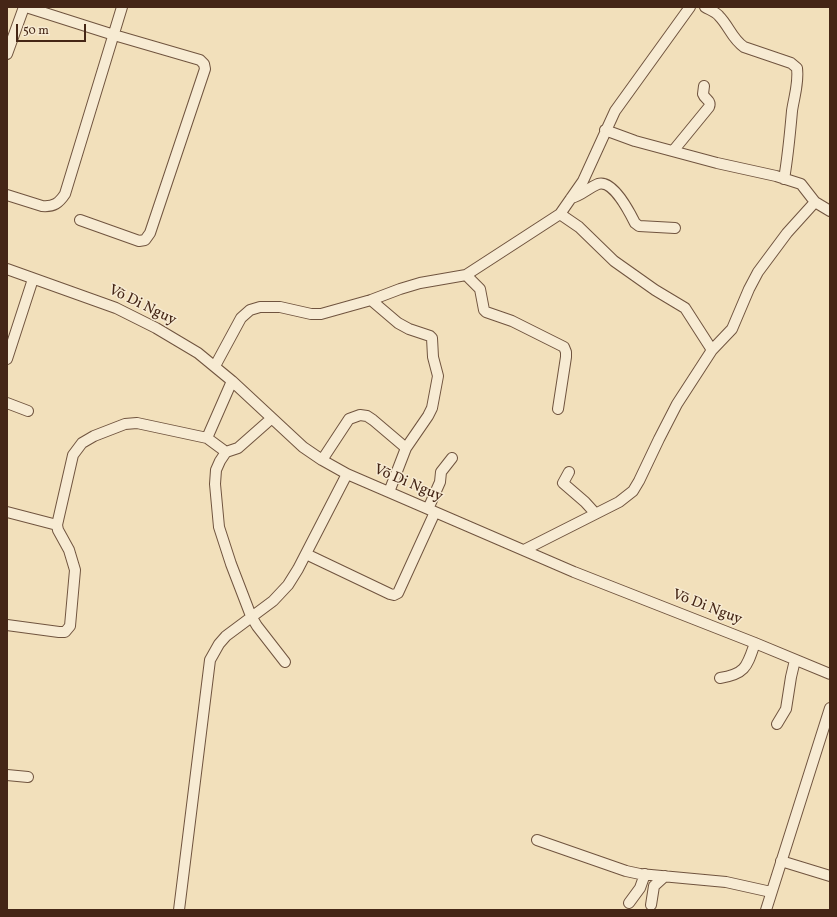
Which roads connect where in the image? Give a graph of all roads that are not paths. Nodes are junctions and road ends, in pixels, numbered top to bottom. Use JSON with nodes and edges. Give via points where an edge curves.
{"nodes":[{"id":1,"x":25,"y":7,"type":"edge"},
{"id":2,"x":122,"y":7,"type":"edge"},
{"id":3,"x":690,"y":7,"type":"edge"},
{"id":4,"x":705,"y":7,"type":"edge"},
{"id":5,"x":114,"y":35,"type":"junction"},
{"id":6,"x":7,"y":54,"type":"edge"},
{"id":7,"x":704,"y":86,"type":"dead end"},
{"id":8,"x":605,"y":130,"type":"junction"},
{"id":9,"x":673,"y":151,"type":"junction"},
{"id":10,"x":784,"y":179,"type":"junction"},
{"id":11,"x":7,"y":196,"type":"edge"},
{"id":12,"x":570,"y":198,"type":"junction"},
{"id":13,"x":815,"y":202,"type":"junction"},
{"id":14,"x":830,"y":211,"type":"edge"},
{"id":15,"x":560,"y":214,"type":"junction"},
{"id":16,"x":80,"y":220,"type":"dead end"},
{"id":17,"x":675,"y":228,"type":"dead end"},
{"id":18,"x":7,"y":269,"type":"edge"},
{"id":19,"x":466,"y":275,"type":"junction"},
{"id":20,"x":33,"y":279,"type":"junction"},
{"id":21,"x":371,"y":300,"type":"junction"},
{"id":22,"x":712,"y":350,"type":"junction"},
{"id":23,"x":7,"y":359,"type":"edge"},
{"id":24,"x":215,"y":366,"type":"junction"},
{"id":25,"x":232,"y":381,"type":"junction"},
{"id":26,"x":7,"y":403,"type":"edge"},
{"id":27,"x":558,"y":409,"type":"dead end"},
{"id":28,"x":28,"y":411,"type":"dead end"},
{"id":29,"x":272,"y":418,"type":"junction"},
{"id":30,"x":208,"y":438,"type":"junction"},
{"id":31,"x":406,"y":448,"type":"junction"},
{"id":32,"x":226,"y":452,"type":"junction"},
{"id":33,"x":452,"y":458,"type":"dead end"},
{"id":34,"x":322,"y":460,"type":"junction"},
{"id":35,"x":569,"y":472,"type":"dead end"},
{"id":36,"x":347,"y":474,"type":"junction"},
{"id":37,"x":389,"y":492,"type":"junction"},
{"id":38,"x":431,"y":510,"type":"junction"},
{"id":39,"x":7,"y":512,"type":"edge"},
{"id":40,"x":595,"y":513,"type":"junction"},
{"id":41,"x":57,"y":525,"type":"junction"},
{"id":42,"x":524,"y":550,"type":"junction"},
{"id":43,"x":306,"y":554,"type":"junction"},
{"id":44,"x":251,"y":616,"type":"junction"},
{"id":45,"x":7,"y":625,"type":"edge"},
{"id":46,"x":755,"y":643,"type":"junction"},
{"id":47,"x":796,"y":660,"type":"junction"},
{"id":48,"x":285,"y":662,"type":"dead end"},
{"id":49,"x":830,"y":674,"type":"edge"},
{"id":50,"x":720,"y":678,"type":"dead end"},
{"id":51,"x":830,"y":708,"type":"edge"},
{"id":52,"x":778,"y":724,"type":"dead end"},
{"id":53,"x":7,"y":775,"type":"edge"},
{"id":54,"x":28,"y":776,"type":"dead end"},
{"id":55,"x":537,"y":840,"type":"dead end"},
{"id":56,"x":781,"y":861,"type":"junction"},
{"id":57,"x":645,"y":874,"type":"junction"},
{"id":58,"x":665,"y":876,"type":"junction"},
{"id":59,"x":830,"y":876,"type":"edge"},
{"id":60,"x":772,"y":892,"type":"junction"},
{"id":61,"x":630,"y":903,"type":"dead end"},
{"id":62,"x":650,"y":905,"type":"dead end"},
{"id":63,"x":179,"y":910,"type":"edge"},
{"id":64,"x":766,"y":910,"type":"edge"}],
"edges":[{"from":1,"to":5,"type":"street"},
{"from":1,"to":6,"type":"street"},
{"from":2,"to":5,"type":"street"},
{"from":3,"to":8,"type":"street","via":[[623,99]]},
{"from":4,"to":10,"type":"street","via":[[720,17],[744,47],[791,63],[797,68]]},
{"from":5,"to":11,"type":"street","via":[[63,198],[48,207]]},
{"from":5,"to":16,"type":"street","via":[[200,60],[205,69],[150,233],[145,240],[139,241]]},
{"from":7,"to":9,"type":"street","via":[[703,96],[710,104]]},
{"from":8,"to":9,"type":"street"},
{"from":8,"to":12,"type":"street","via":[[582,181]]},
{"from":9,"to":10,"type":"street"},
{"from":10,"to":13,"type":"street","via":[[801,184]]},
{"from":12,"to":15,"type":"street"},
{"from":12,"to":17,"type":"street","via":[[579,196],[599,184],[605,184],[619,195],[639,226]]},
{"from":13,"to":14,"type":"street"},
{"from":13,"to":22,"type":"street","via":[[767,259],[749,289],[732,329]]},
{"from":15,"to":19,"type":"street"},
{"from":15,"to":22,"type":"street","via":[[579,227],[614,261],[684,308]]},
{"from":18,"to":20,"type":"street","name":"Võ Di Nguy"},
{"from":19,"to":21,"type":"street","via":[[420,283]]},
{"from":19,"to":27,"type":"street","via":[[480,289],[486,312],[512,321],[564,348],[566,357]]},
{"from":20,"to":23,"type":"street"},
{"from":20,"to":24,"type":"street","name":"Võ Di Nguy","via":[[116,308],[156,328]]},
{"from":21,"to":24,"type":"street","via":[[316,314],[280,307],[250,310],[241,318]]},
{"from":21,"to":31,"type":"street","via":[[398,323],[428,334],[432,338],[433,357],[438,372],[434,400],[428,416]]},
{"from":22,"to":40,"type":"street","via":[[667,422],[633,491],[624,499]]},
{"from":24,"to":25,"type":"street","name":"Võ Di Nguy"},
{"from":25,"to":29,"type":"street","name":"Võ Di Nguy"},
{"from":25,"to":30,"type":"street"},
{"from":26,"to":28,"type":"street"},
{"from":29,"to":32,"type":"street","via":[[238,448]]},
{"from":29,"to":34,"type":"street","name":"Võ Di Nguy","via":[[303,447]]},
{"from":30,"to":32,"type":"street"},
{"from":30,"to":41,"type":"street","via":[[137,423],[125,424],[94,436],[82,443],[73,455]]},
{"from":31,"to":34,"type":"street","via":[[379,424],[367,416],[360,415],[349,419]]},
{"from":31,"to":37,"type":"street"},
{"from":32,"to":44,"type":"street","via":[[216,470],[219,527],[230,564]]},
{"from":33,"to":38,"type":"street","via":[[441,472]]},
{"from":34,"to":36,"type":"street","name":"Võ Di Nguy"},
{"from":35,"to":40,"type":"street","via":[[563,483]]},
{"from":36,"to":37,"type":"street","name":"Võ Di Nguy"},
{"from":36,"to":43,"type":"street"},
{"from":37,"to":38,"type":"street","name":"Võ Di Nguy"},
{"from":38,"to":42,"type":"street","name":"Võ Di Nguy"},
{"from":38,"to":43,"type":"street","via":[[398,593],[394,595]]},
{"from":39,"to":41,"type":"street"},
{"from":40,"to":42,"type":"street"},
{"from":41,"to":45,"type":"street","via":[[75,570],[70,626],[65,632],[58,632]]},
{"from":42,"to":46,"type":"street","name":"Võ Di Nguy"},
{"from":43,"to":44,"type":"street","via":[[283,591]]},
{"from":44,"to":48,"type":"street"},
{"from":44,"to":63,"type":"street","via":[[219,644],[209,664]]},
{"from":46,"to":47,"type":"street","name":"Võ Di Nguy"},
{"from":46,"to":50,"type":"street","via":[[743,670],[736,675]]},
{"from":47,"to":49,"type":"street","name":"Võ Di Nguy"},
{"from":47,"to":52,"type":"street","via":[[786,709]]},
{"from":51,"to":56,"type":"street"},
{"from":53,"to":54,"type":"street"},
{"from":55,"to":57,"type":"street","via":[[626,871]]},
{"from":56,"to":59,"type":"street"},
{"from":56,"to":60,"type":"street"},
{"from":57,"to":58,"type":"street"},
{"from":57,"to":61,"type":"street"},
{"from":58,"to":60,"type":"street","via":[[726,882]]},
{"from":58,"to":62,"type":"street","via":[[654,886]]},
{"from":60,"to":64,"type":"street"}]}
